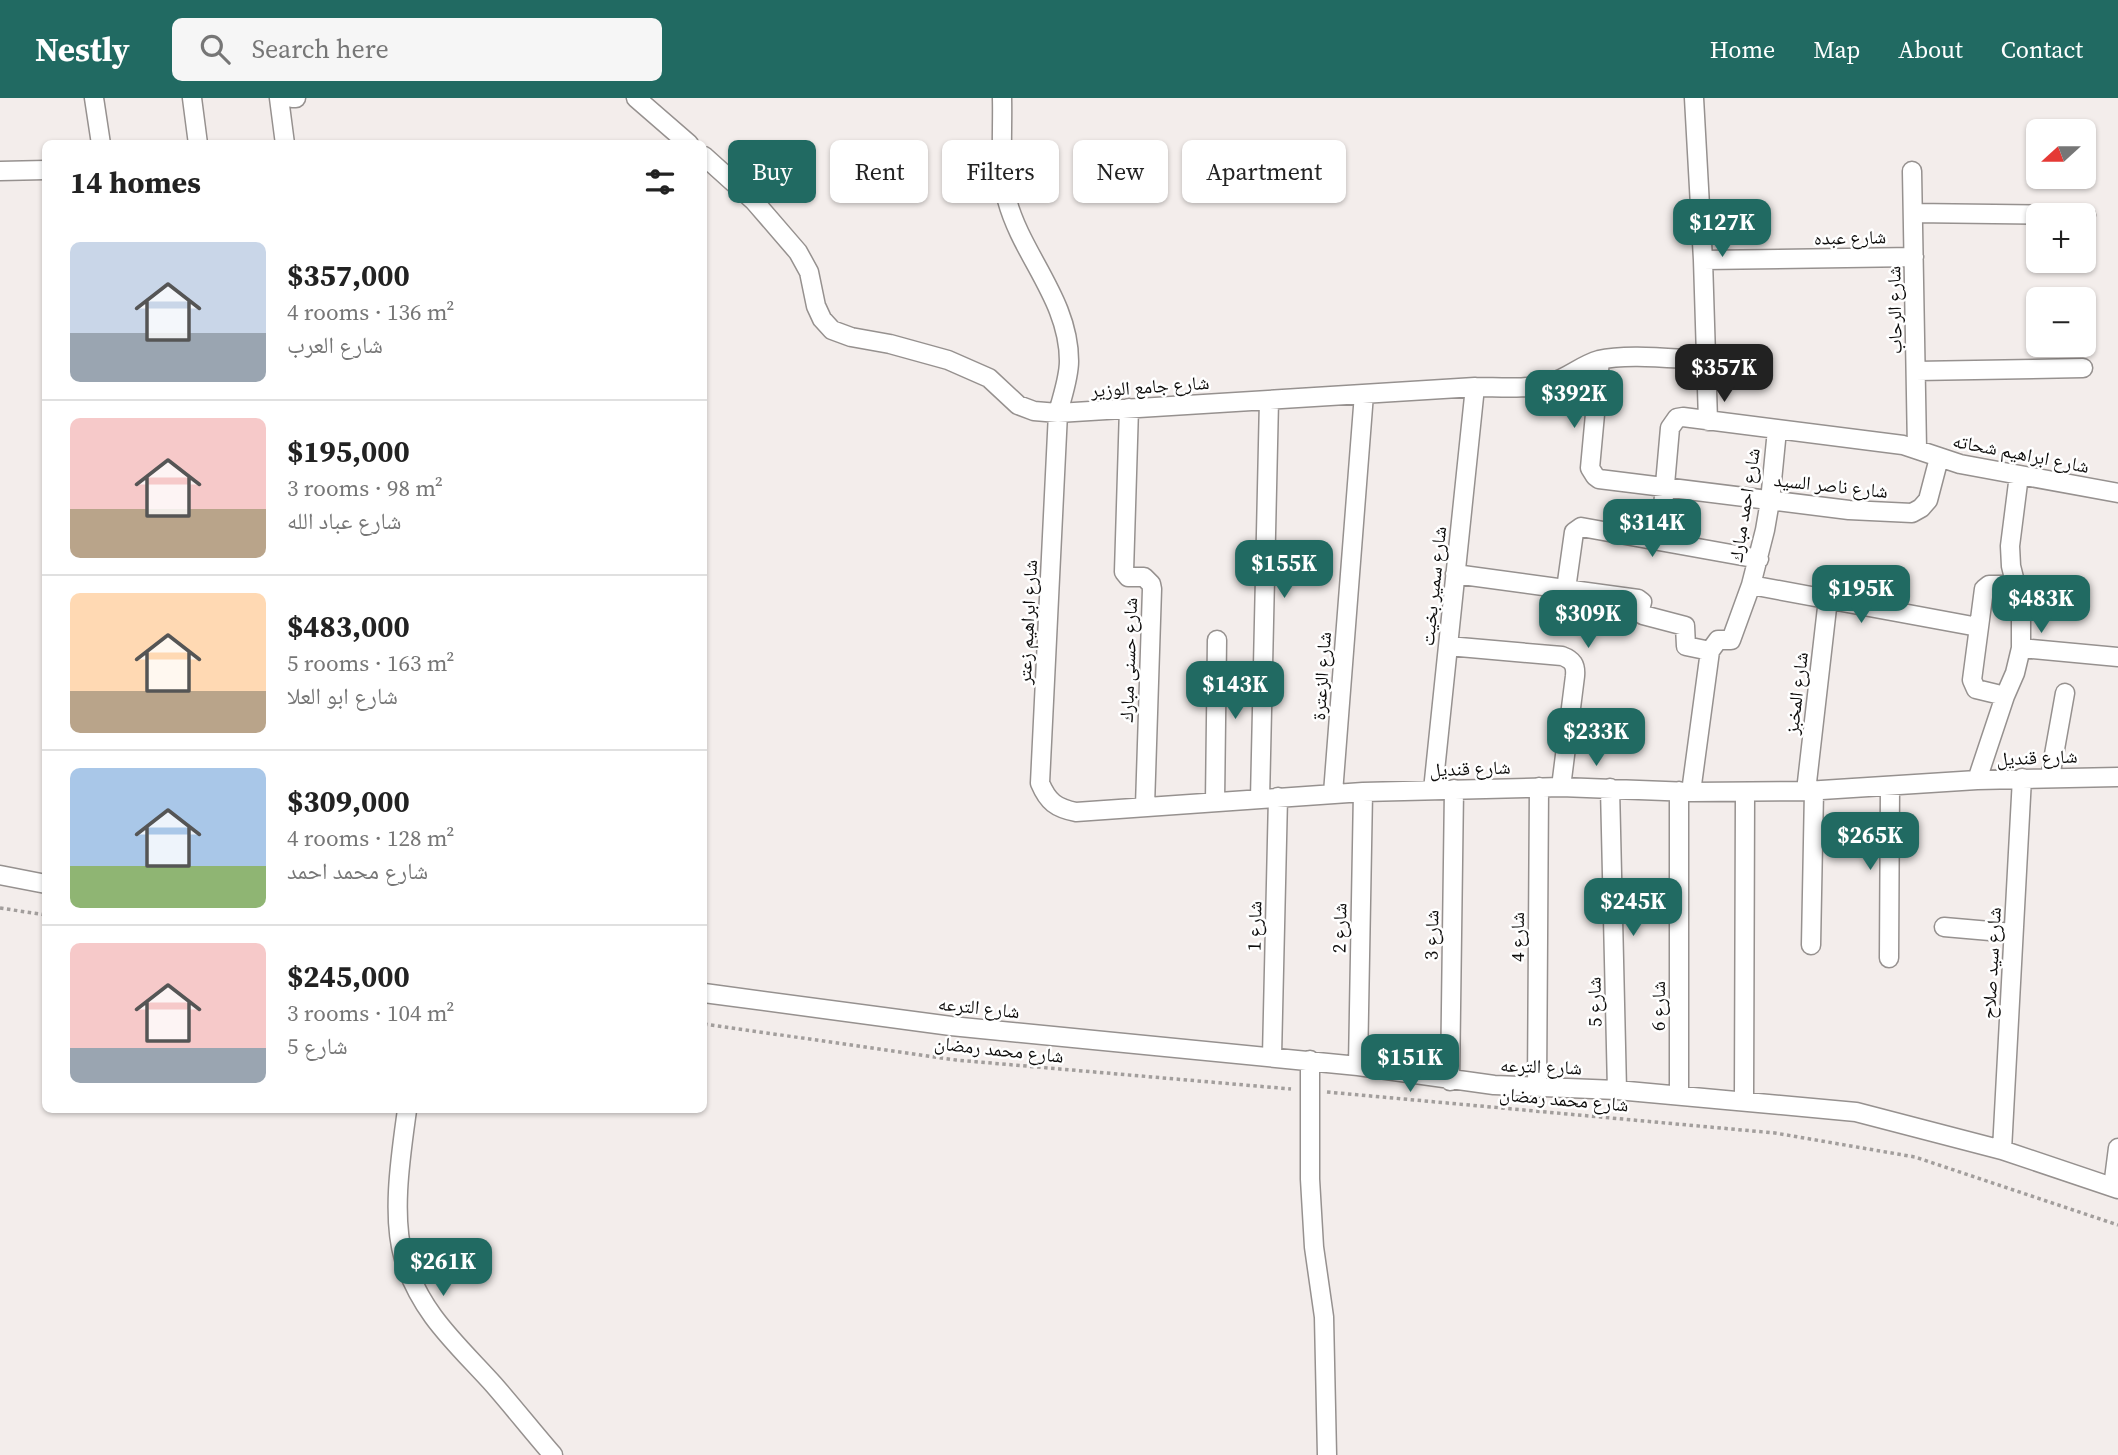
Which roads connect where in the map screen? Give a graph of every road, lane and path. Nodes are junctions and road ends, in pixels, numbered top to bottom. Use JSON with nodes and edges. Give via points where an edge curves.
{"nodes":[{"id":1,"x":94,"y":98,"type":"edge"},
{"id":2,"x":192,"y":98,"type":"edge"},
{"id":3,"x":279,"y":98,"type":"edge"},
{"id":4,"x":636,"y":98,"type":"edge"},
{"id":5,"x":1002,"y":98,"type":"edge"},
{"id":6,"x":1694,"y":98,"type":"edge"},
{"id":7,"x":100,"y":140,"type":"edge"},
{"id":8,"x":197,"y":140,"type":"edge"},
{"id":9,"x":284,"y":140,"type":"edge"},
{"id":10,"x":685,"y":140,"type":"edge"},
{"id":11,"x":707,"y":159,"type":"edge"},
{"id":12,"x":42,"y":170,"type":"edge"},
{"id":13,"x":0,"y":171,"type":"edge"},
{"id":14,"x":1912,"y":171,"type":"dead end"},
{"id":15,"x":1913,"y":213,"type":"junction"},
{"id":16,"x":2026,"y":214,"type":"edge"},
{"id":17,"x":1914,"y":257,"type":"junction"},
{"id":18,"x":1703,"y":260,"type":"junction"},
{"id":19,"x":1706,"y":359,"type":"junction"},
{"id":20,"x":1600,"y":360,"type":"junction"},
{"id":21,"x":2083,"y":368,"type":"dead end"},
{"id":22,"x":1916,"y":371,"type":"junction"},
{"id":23,"x":1475,"y":387,"type":"junction"},
{"id":24,"x":1364,"y":394,"type":"junction"},
{"id":25,"x":1269,"y":400,"type":"junction"},
{"id":26,"x":1129,"y":408,"type":"junction"},
{"id":27,"x":1058,"y":414,"type":"junction"},
{"id":28,"x":1709,"y":421,"type":"junction"},
{"id":29,"x":1777,"y":430,"type":"junction"},
{"id":30,"x":1917,"y":449,"type":"junction"},
{"id":31,"x":1939,"y":458,"type":"junction"},
{"id":32,"x":2019,"y":475,"type":"junction"},
{"id":33,"x":1665,"y":487,"type":"junction"},
{"id":34,"x":2118,"y":493,"type":"edge"},
{"id":35,"x":1770,"y":501,"type":"junction"},
{"id":36,"x":1660,"y":541,"type":"junction"},
{"id":37,"x":1759,"y":559,"type":"junction"},
{"id":38,"x":1455,"y":575,"type":"junction"},
{"id":39,"x":1751,"y":585,"type":"junction"},
{"id":40,"x":2017,"y":586,"type":"junction"},
{"id":41,"x":1566,"y":589,"type":"junction"},
{"id":42,"x":1828,"y":599,"type":"junction"},
{"id":43,"x":1978,"y":627,"type":"junction"},
{"id":44,"x":1217,"y":640,"type":"dead end"},
{"id":45,"x":1448,"y":646,"type":"junction"},
{"id":46,"x":2021,"y":648,"type":"junction"},
{"id":47,"x":1710,"y":651,"type":"junction"},
{"id":48,"x":2118,"y":657,"type":"edge"},
{"id":49,"x":2065,"y":693,"type":"dead end"},
{"id":50,"x":2005,"y":696,"type":"junction"},
{"id":51,"x":2118,"y":776,"type":"edge"},
{"id":52,"x":2022,"y":778,"type":"junction"},
{"id":53,"x":2050,"y":778,"type":"junction"},
{"id":54,"x":1977,"y":780,"type":"junction"},
{"id":55,"x":1890,"y":786,"type":"junction"},
{"id":56,"x":1539,"y":787,"type":"junction"},
{"id":57,"x":1561,"y":787,"type":"junction"},
{"id":58,"x":1611,"y":788,"type":"junction"},
{"id":59,"x":1454,"y":789,"type":"junction"},
{"id":60,"x":1433,"y":790,"type":"junction"},
{"id":61,"x":1685,"y":791,"type":"junction"},
{"id":62,"x":1810,"y":791,"type":"junction"},
{"id":63,"x":1363,"y":792,"type":"junction"},
{"id":64,"x":1745,"y":792,"type":"junction"},
{"id":65,"x":1333,"y":793,"type":"junction"},
{"id":66,"x":1269,"y":798,"type":"junction"},
{"id":67,"x":1215,"y":802,"type":"junction"},
{"id":68,"x":1145,"y":806,"type":"junction"},
{"id":69,"x":1076,"y":812,"type":"joint"},
{"id":70,"x":0,"y":875,"type":"edge"},
{"id":71,"x":42,"y":883,"type":"edge"},
{"id":72,"x":0,"y":908,"type":"edge"},
{"id":73,"x":42,"y":914,"type":"edge"},
{"id":74,"x":1944,"y":928,"type":"dead end"},
{"id":75,"x":2013,"y":933,"type":"junction"},
{"id":76,"x":1811,"y":945,"type":"dead end"},
{"id":77,"x":1889,"y":958,"type":"dead end"},
{"id":78,"x":707,"y":993,"type":"edge"},
{"id":79,"x":707,"y":1024,"type":"edge"},
{"id":80,"x":1272,"y":1056,"type":"junction"},
{"id":81,"x":1310,"y":1060,"type":"junction"},
{"id":82,"x":1358,"y":1066,"type":"junction"},
{"id":83,"x":1450,"y":1081,"type":"junction"},
{"id":84,"x":1537,"y":1088,"type":"junction"},
{"id":85,"x":1617,"y":1090,"type":"junction"},
{"id":86,"x":1309,"y":1091,"type":"junction"},
{"id":87,"x":1679,"y":1095,"type":"junction"},
{"id":88,"x":1744,"y":1100,"type":"junction"},
{"id":89,"x":407,"y":1113,"type":"edge"},
{"id":90,"x":2118,"y":1148,"type":"edge"},
{"id":91,"x":2002,"y":1150,"type":"junction"},
{"id":92,"x":2115,"y":1188,"type":"edge"},
{"id":93,"x":2118,"y":1225,"type":"edge"},
{"id":94,"x":553,"y":1455,"type":"edge"},
{"id":95,"x":1327,"y":1455,"type":"edge"}],
"edges":[{"from":1,"to":7,"type":"street"},
{"from":2,"to":8,"type":"street"},
{"from":3,"to":9,"type":"street"},
{"from":4,"to":10,"type":"street"},
{"from":5,"to":27,"type":"street","name":"شارع ابراهيم زعتر","via":[[1007,199],[1018,230],[1050,287],[1067,343],[1069,362]]},
{"from":6,"to":18,"type":"street"},
{"from":11,"to":27,"type":"street","name":"شارع جامع الوزير","via":[[754,201],[798,252],[809,272],[816,306],[832,330],[948,360],[989,379],[1018,405]]},
{"from":12,"to":13,"type":"street"},
{"from":14,"to":15,"type":"street","name":"شارع الرحاب"},
{"from":15,"to":16,"type":"street"},
{"from":15,"to":17,"type":"street","name":"شارع الرحاب"},
{"from":17,"to":18,"type":"street","name":"شارع عبده"},
{"from":17,"to":22,"type":"street","name":"شارع الرحاب"},
{"from":18,"to":19,"type":"street"},
{"from":19,"to":20,"type":"street","name":"شارع جامع الوزير"},
{"from":19,"to":28,"type":"street"},
{"from":20,"to":23,"type":"street","name":"شارع جامع الوزير","via":[[1550,383]]},
{"from":20,"to":33,"type":"street","name":"شارع ناصر السيد","via":[[1590,468],[1600,479]]},
{"from":21,"to":22,"type":"street"},
{"from":22,"to":30,"type":"street","name":"شارع الرحاب"},
{"from":23,"to":24,"type":"street","name":"شارع جامع الوزير"},
{"from":23,"to":38,"type":"street","name":"شارع سمير بخيت"},
{"from":24,"to":25,"type":"street","name":"شارع جامع الوزير"},
{"from":24,"to":65,"type":"street","name":"شارع الزعترة"},
{"from":25,"to":26,"type":"street","name":"شارع جامع الوزير"},
{"from":25,"to":66,"type":"street","name":"شارع 1"},
{"from":26,"to":27,"type":"street","name":"شارع جامع الوزير"},
{"from":26,"to":68,"type":"street","name":"شارع حسنى مبارك","via":[[1124,572],[1129,577],[1144,577],[1152,589]]},
{"from":27,"to":69,"type":"street","name":"شارع ابراهيم زعتر","via":[[1040,783],[1053,804]]},
{"from":28,"to":29,"type":"street","name":"شارع ابراهيم شحاته"},
{"from":28,"to":33,"type":"street","name":"شارع ابراهيم شحاته","via":[[1684,417],[1672,422]]},
{"from":29,"to":30,"type":"street","name":"شارع ابراهيم شحاته"},
{"from":29,"to":35,"type":"street","name":"شارع احمد مبارك"},
{"from":30,"to":31,"type":"street","name":"شارع ابراهيم شحاته"},
{"from":31,"to":32,"type":"street","name":"شارع ابراهيم شحاته"},
{"from":31,"to":35,"type":"street","name":"شارع ناصر السيد","via":[[1928,500],[1912,513]]},
{"from":32,"to":34,"type":"street","name":"شارع ابراهيم شحاته"},
{"from":32,"to":40,"type":"street","via":[[2010,546]]},
{"from":33,"to":35,"type":"street","name":"شارع ناصر السيد"},
{"from":33,"to":36,"type":"street"},
{"from":35,"to":37,"type":"street","name":"شارع احمد مبارك"},
{"from":36,"to":37,"type":"street"},
{"from":36,"to":41,"type":"street","via":[[1577,529]]},
{"from":37,"to":39,"type":"street","name":"شارع احمد مبارك"},
{"from":38,"to":41,"type":"street"},
{"from":38,"to":45,"type":"street","name":"شارع سمير بخيت"},
{"from":39,"to":42,"type":"street"},
{"from":39,"to":47,"type":"street","name":"شارع احمد مبارك","via":[[1731,640],[1718,639]]},
{"from":40,"to":43,"type":"street","via":[[1983,589]]},
{"from":40,"to":46,"type":"street"},
{"from":41,"to":47,"type":"street","via":[[1638,599],[1643,615],[1685,626],[1686,646]]},
{"from":42,"to":43,"type":"street"},
{"from":42,"to":62,"type":"street","name":"شارع المخبز"},
{"from":43,"to":50,"type":"street","via":[[1974,687]]},
{"from":44,"to":67,"type":"street"},
{"from":45,"to":57,"type":"street","via":[[1571,659],[1576,676]]},
{"from":45,"to":60,"type":"street","name":"شارع سمير بخيت"},
{"from":46,"to":48,"type":"street"},
{"from":46,"to":50,"type":"street"},
{"from":47,"to":61,"type":"street","name":"شارع 6"},
{"from":49,"to":53,"type":"street"},
{"from":50,"to":54,"type":"street"},
{"from":51,"to":53,"type":"street","name":"شارع قنديل"},
{"from":52,"to":53,"type":"street","name":"شارع قنديل"},
{"from":52,"to":54,"type":"street","name":"شارع قنديل"},
{"from":52,"to":75,"type":"street","name":"شارع سيد صلاح"},
{"from":54,"to":55,"type":"street","name":"شارع قنديل"},
{"from":55,"to":62,"type":"street","name":"شارع قنديل"},
{"from":55,"to":77,"type":"street"},
{"from":56,"to":57,"type":"street","name":"شارع قنديل"},
{"from":56,"to":59,"type":"street","name":"شارع قنديل"},
{"from":56,"to":84,"type":"street","name":"شارع 4"},
{"from":57,"to":58,"type":"street","name":"شارع قنديل"},
{"from":58,"to":61,"type":"street","name":"شارع قنديل"},
{"from":58,"to":85,"type":"street","name":"شارع 5"},
{"from":59,"to":60,"type":"street","name":"شارع قنديل"},
{"from":59,"to":83,"type":"street","name":"شارع 3"},
{"from":60,"to":63,"type":"street","name":"شارع قنديل"},
{"from":61,"to":64,"type":"street","name":"شارع قنديل"},
{"from":61,"to":87,"type":"street","name":"شارع 6"},
{"from":62,"to":64,"type":"street","name":"شارع قنديل"},
{"from":62,"to":76,"type":"street","name":"شارع المخبز"},
{"from":63,"to":65,"type":"street","name":"شارع قنديل"},
{"from":63,"to":82,"type":"street","name":"شارع 2"},
{"from":64,"to":88,"type":"street"},
{"from":65,"to":66,"type":"street","name":"شارع قنديل"},
{"from":66,"to":67,"type":"street","name":"شارع قنديل"},
{"from":66,"to":80,"type":"street","name":"شارع 1"},
{"from":67,"to":68,"type":"street","name":"شارع قنديل"},
{"from":68,"to":69,"type":"street","name":"شارع قنديل"},
{"from":70,"to":71,"type":"street"},
{"from":72,"to":73,"type":"path"},
{"from":74,"to":75,"type":"street"},
{"from":75,"to":91,"type":"street","name":"شارع سيد صلاح"},
{"from":78,"to":80,"type":"street","name":"شارع الترعه","via":[[951,1026]]},
{"from":79,"to":86,"type":"path","name":"شارع محمد رمضان","via":[[968,1062]]},
{"from":80,"to":81,"type":"street","name":"شارع الترعه"},
{"from":81,"to":82,"type":"street","name":"شارع الترعه"},
{"from":81,"to":86,"type":"street"},
{"from":82,"to":83,"type":"street","name":"شارع الترعه"},
{"from":83,"to":84,"type":"street","name":"شارع الترعه"},
{"from":84,"to":85,"type":"street","name":"شارع الترعه"},
{"from":85,"to":87,"type":"street","name":"شارع الترعه"},
{"from":86,"to":93,"type":"path","name":"شارع محمد رمضان","via":[[1801,1137],[1914,1157]]},
{"from":86,"to":95,"type":"street","via":[[1314,1247],[1324,1317]]},
{"from":87,"to":88,"type":"street","name":"شارع الترعه"},
{"from":88,"to":91,"type":"street","name":"شارع الترعه","via":[[1856,1112]]},
{"from":89,"to":94,"type":"street","via":[[397,1200],[403,1257],[418,1296],[442,1330]]},
{"from":90,"to":92,"type":"street"},
{"from":91,"to":92,"type":"street","name":"شارع الترعه"}]}
